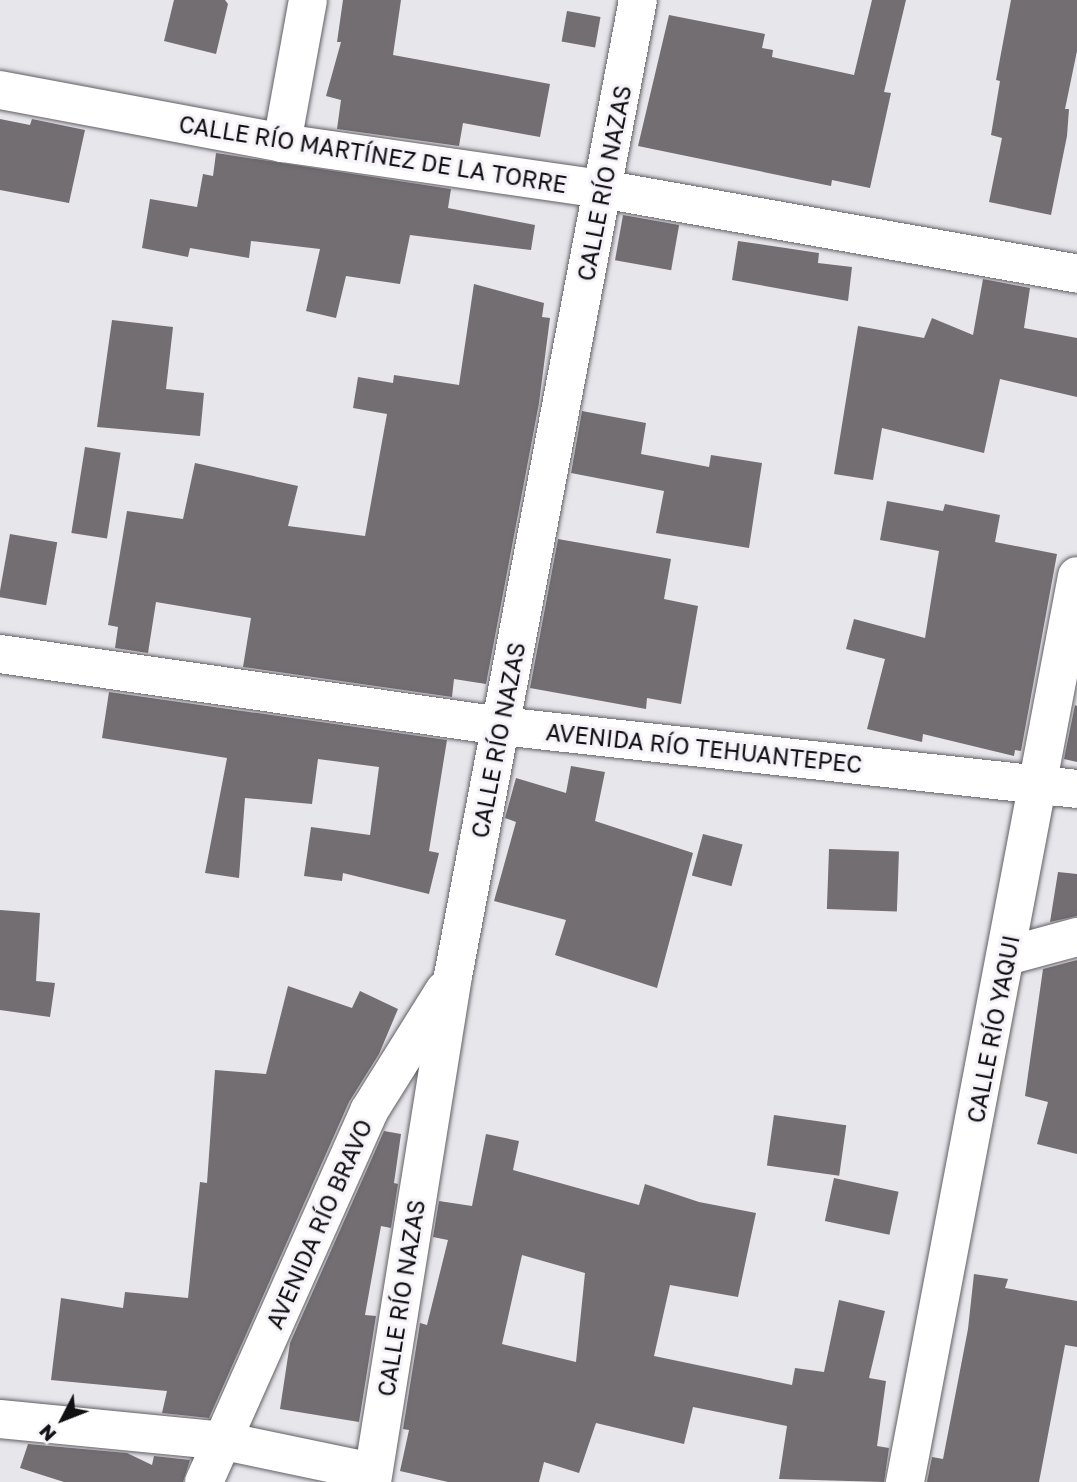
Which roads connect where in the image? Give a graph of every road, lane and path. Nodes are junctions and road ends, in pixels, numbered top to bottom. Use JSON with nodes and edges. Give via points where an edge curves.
{"nodes":[{"id":1,"x":308,"y":0,"type":"edge"},
{"id":2,"x":638,"y":0,"type":"edge"},
{"id":3,"x":0,"y":90,"type":"edge"},
{"id":4,"x":282,"y":143,"type":"junction"},
{"id":5,"x":602,"y":189,"type":"junction"},
{"id":6,"x":1077,"y":274,"type":"edge"},
{"id":7,"x":1077,"y":576,"type":"edge"},
{"id":8,"x":0,"y":654,"type":"edge"},
{"id":9,"x":501,"y":726,"type":"junction"},
{"id":10,"x":1035,"y":784,"type":"junction"},
{"id":11,"x":1077,"y":789,"type":"edge"},
{"id":12,"x":1077,"y":937,"type":"edge"},
{"id":13,"x":1007,"y":956,"type":"junction"},
{"id":14,"x":453,"y":976,"type":"junction"},
{"id":15,"x":0,"y":1419,"type":"edge"},
{"id":16,"x":224,"y":1441,"type":"junction"},
{"id":17,"x":373,"y":1477,"type":"edge"},
{"id":18,"x":204,"y":1482,"type":"edge"},
{"id":19,"x":905,"y":1482,"type":"edge"}],
"edges":[{"from":1,"to":4,"type":"street"},
{"from":2,"to":5,"type":"street","name":"CALLE RÍO NAZAS"},
{"from":3,"to":4,"type":"street","name":"CALLE RÍO MARTÍNEZ DE LA TORRE"},
{"from":4,"to":5,"type":"street","name":"CALLE RÍO MARTÍNEZ DE LA TORRE"},
{"from":5,"to":6,"type":"street","name":"CALLE RÍO MARTÍNEZ DE LA TORRE"},
{"from":5,"to":9,"type":"street","name":"CALLE RÍO NAZAS"},
{"from":7,"to":10,"type":"street","name":"CALLE RÍO YAQUI"},
{"from":8,"to":9,"type":"street","name":"AVENIDA RÍO TEHUANTEPEC"},
{"from":9,"to":10,"type":"street","name":"AVENIDA RÍO TEHUANTEPEC"},
{"from":9,"to":14,"type":"street","name":"CALLE RÍO NAZAS"},
{"from":10,"to":11,"type":"street","name":"AVENIDA RÍO TEHUANTEPEC"},
{"from":10,"to":13,"type":"street","name":"CALLE RÍO YAQUI"},
{"from":12,"to":13,"type":"street"},
{"from":13,"to":19,"type":"street","name":"CALLE RÍO YAQUI"},
{"from":14,"to":16,"type":"street","name":"AVENIDA RÍO BRAVO","via":[[369,1111]]},
{"from":14,"to":17,"type":"street","name":"CALLE RÍO NAZAS"},
{"from":15,"to":16,"type":"street"},
{"from":16,"to":17,"type":"street"},
{"from":16,"to":18,"type":"street","name":"AVENIDA RÍO BRAVO"}]}
